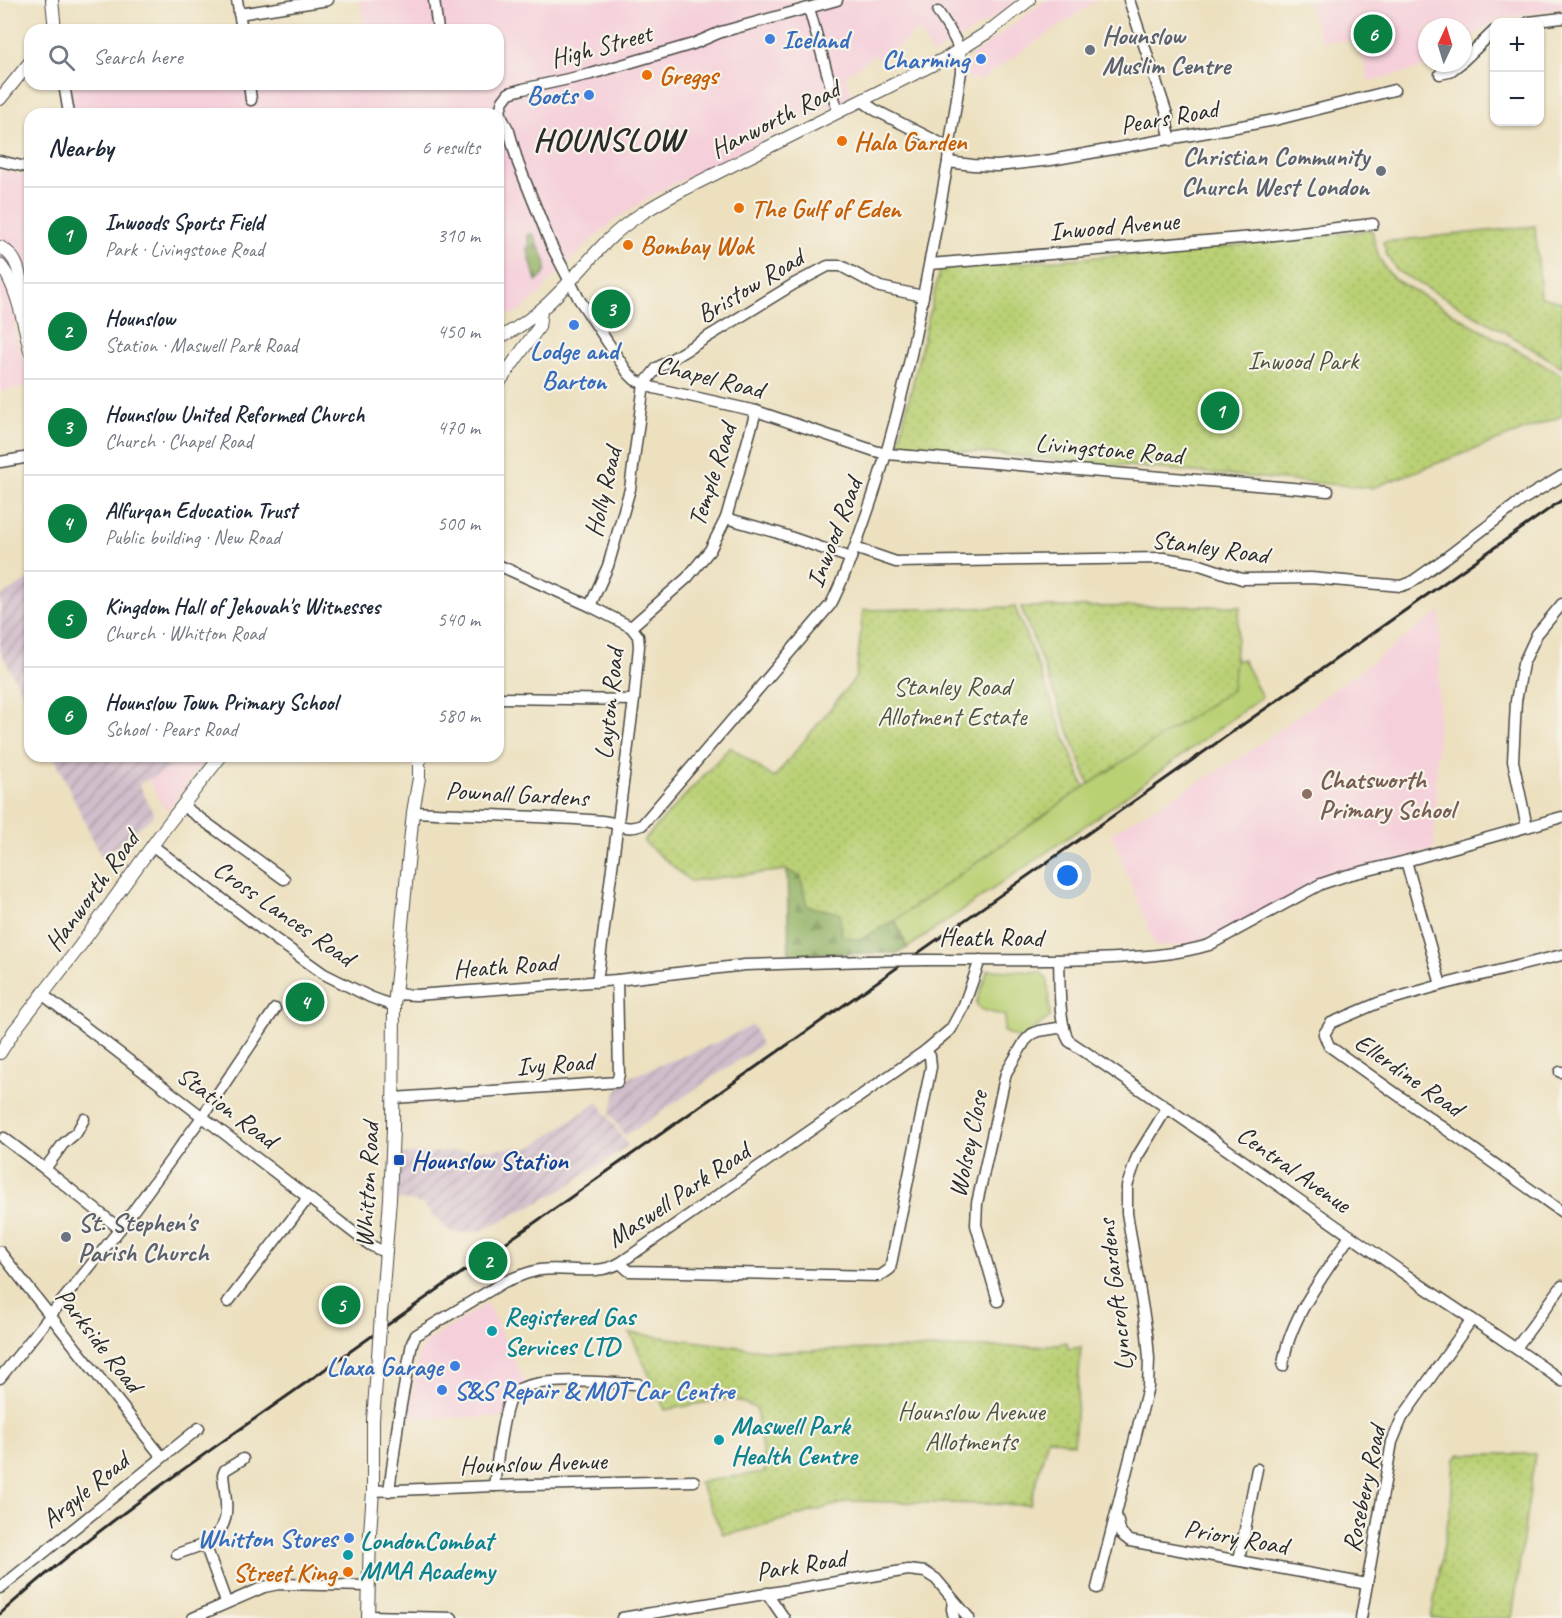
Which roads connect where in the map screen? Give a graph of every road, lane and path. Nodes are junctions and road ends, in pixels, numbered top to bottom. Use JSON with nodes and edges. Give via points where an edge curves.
{"nodes":[{"id":1,"x":52,"y":0,"type":"edge"},
{"id":2,"x":237,"y":0,"type":"edge"},
{"id":3,"x":328,"y":0,"type":"edge"},
{"id":4,"x":434,"y":0,"type":"edge"},
{"id":5,"x":837,"y":0,"type":"edge"},
{"id":6,"x":1029,"y":0,"type":"edge"},
{"id":7,"x":1129,"y":0,"type":"edge"},
{"id":8,"x":809,"y":8,"type":"junction"},
{"id":9,"x":938,"y":12,"type":"dead end"},
{"id":10,"x":240,"y":14,"type":"junction"},
{"id":11,"x":1562,"y":18,"type":"edge"},
{"id":12,"x":1544,"y":20,"type":"edge"},
{"id":13,"x":54,"y":24,"type":"edge"},
{"id":14,"x":241,"y":24,"type":"edge"},
{"id":15,"x":437,"y":24,"type":"edge"},
{"id":16,"x":1490,"y":35,"type":"edge"},
{"id":17,"x":959,"y":49,"type":"junction"},
{"id":18,"x":1472,"y":52,"type":"edge"},
{"id":19,"x":24,"y":69,"type":"edge"},
{"id":20,"x":1449,"y":72,"type":"edge"},
{"id":21,"x":1440,"y":74,"type":"dead end"},
{"id":22,"x":65,"y":90,"type":"edge"},
{"id":23,"x":250,"y":90,"type":"edge"},
{"id":24,"x":1394,"y":90,"type":"dead end"},
{"id":25,"x":0,"y":99,"type":"edge"},
{"id":26,"x":251,"y":100,"type":"dead end"},
{"id":27,"x":862,"y":101,"type":"junction"},
{"id":28,"x":68,"y":108,"type":"edge"},
{"id":29,"x":501,"y":108,"type":"edge"},
{"id":30,"x":838,"y":112,"type":"junction"},
{"id":31,"x":504,"y":121,"type":"edge"},
{"id":32,"x":1171,"y":140,"type":"junction"},
{"id":33,"x":949,"y":150,"type":"junction"},
{"id":34,"x":0,"y":161,"type":"edge"},
{"id":35,"x":948,"y":162,"type":"junction"},
{"id":36,"x":24,"y":167,"type":"edge"},
{"id":37,"x":1373,"y":224,"type":"dead end"},
{"id":38,"x":0,"y":247,"type":"edge"},
{"id":39,"x":930,"y":264,"type":"junction"},
{"id":40,"x":0,"y":265,"type":"edge"},
{"id":41,"x":569,"y":281,"type":"junction"},
{"id":42,"x":923,"y":296,"type":"junction"},
{"id":43,"x":541,"y":311,"type":"junction"},
{"id":44,"x":24,"y":316,"type":"edge"},
{"id":45,"x":24,"y":322,"type":"edge"},
{"id":46,"x":504,"y":335,"type":"edge"},
{"id":47,"x":504,"y":376,"type":"edge"},
{"id":48,"x":644,"y":384,"type":"junction"},
{"id":49,"x":756,"y":411,"type":"junction"},
{"id":50,"x":887,"y":453,"type":"junction"},
{"id":51,"x":24,"y":458,"type":"edge"},
{"id":52,"x":0,"y":462,"type":"edge"},
{"id":53,"x":1562,"y":476,"type":"edge"},
{"id":54,"x":1328,"y":491,"type":"dead end"},
{"id":55,"x":726,"y":518,"type":"junction"},
{"id":56,"x":853,"y":553,"type":"junction"},
{"id":57,"x":504,"y":569,"type":"edge"},
{"id":58,"x":1562,"y":604,"type":"edge"},
{"id":59,"x":590,"y":606,"type":"junction"},
{"id":60,"x":630,"y":627,"type":"junction"},
{"id":61,"x":504,"y":698,"type":"edge"},
{"id":62,"x":634,"y":700,"type":"junction"},
{"id":63,"x":216,"y":762,"type":"edge"},
{"id":64,"x":419,"y":762,"type":"edge"},
{"id":65,"x":183,"y":806,"type":"junction"},
{"id":66,"x":414,"y":812,"type":"junction"},
{"id":67,"x":1562,"y":817,"type":"edge"},
{"id":68,"x":618,"y":825,"type":"junction"},
{"id":69,"x":1527,"y":827,"type":"junction"},
{"id":70,"x":153,"y":846,"type":"junction"},
{"id":71,"x":1406,"y":861,"type":"junction"},
{"id":72,"x":284,"y":879,"type":"dead end"},
{"id":73,"x":1562,"y":955,"type":"edge"},
{"id":74,"x":980,"y":960,"type":"junction"},
{"id":75,"x":1059,"y":960,"type":"junction"},
{"id":76,"x":617,"y":980,"type":"junction"},
{"id":77,"x":597,"y":982,"type":"junction"},
{"id":78,"x":1441,"y":985,"type":"junction"},
{"id":79,"x":42,"y":994,"type":"junction"},
{"id":80,"x":395,"y":1000,"type":"junction"},
{"id":81,"x":276,"y":1009,"type":"dead end"},
{"id":82,"x":1064,"y":1027,"type":"junction"},
{"id":83,"x":926,"y":1051,"type":"junction"},
{"id":84,"x":0,"y":1053,"type":"edge"},
{"id":85,"x":394,"y":1098,"type":"junction"},
{"id":86,"x":1167,"y":1108,"type":"junction"},
{"id":87,"x":202,"y":1118,"type":"junction"},
{"id":88,"x":84,"y":1119,"type":"dead end"},
{"id":89,"x":4,"y":1138,"type":"dead end"},
{"id":90,"x":45,"y":1169,"type":"junction"},
{"id":91,"x":308,"y":1198,"type":"junction"},
{"id":92,"x":1562,"y":1212,"type":"edge"},
{"id":93,"x":120,"y":1229,"type":"junction"},
{"id":94,"x":1350,"y":1236,"type":"junction"},
{"id":95,"x":0,"y":1252,"type":"edge"},
{"id":96,"x":386,"y":1253,"type":"junction"},
{"id":97,"x":620,"y":1263,"type":"junction"},
{"id":98,"x":1562,"y":1286,"type":"edge"},
{"id":99,"x":998,"y":1301,"type":"dead end"},
{"id":100,"x":228,"y":1302,"type":"dead end"},
{"id":101,"x":51,"y":1316,"type":"junction"},
{"id":102,"x":1472,"y":1319,"type":"junction"},
{"id":103,"x":1516,"y":1348,"type":"junction"},
{"id":104,"x":1283,"y":1366,"type":"dead end"},
{"id":105,"x":0,"y":1378,"type":"edge"},
{"id":106,"x":1562,"y":1381,"type":"edge"},
{"id":107,"x":638,"y":1384,"type":"dead end"},
{"id":108,"x":199,"y":1428,"type":"dead end"},
{"id":109,"x":162,"y":1457,"type":"junction"},
{"id":110,"x":243,"y":1459,"type":"dead end"},
{"id":111,"x":1257,"y":1469,"type":"dead end"},
{"id":112,"x":694,"y":1481,"type":"dead end"},
{"id":113,"x":494,"y":1486,"type":"junction"},
{"id":114,"x":373,"y":1491,"type":"junction"},
{"id":115,"x":389,"y":1491,"type":"junction"},
{"id":116,"x":1116,"y":1511,"type":"junction"},
{"id":117,"x":205,"y":1544,"type":"junction"},
{"id":118,"x":177,"y":1554,"type":"dead end"},
{"id":119,"x":1239,"y":1560,"type":"junction"},
{"id":120,"x":1367,"y":1584,"type":"junction"},
{"id":121,"x":368,"y":1586,"type":"junction"},
{"id":122,"x":0,"y":1588,"type":"edge"},
{"id":123,"x":1097,"y":1588,"type":"dead end"},
{"id":124,"x":768,"y":1593,"type":"junction"},
{"id":125,"x":953,"y":1600,"type":"junction"},
{"id":126,"x":226,"y":1602,"type":"junction"},
{"id":127,"x":676,"y":1614,"type":"edge"},
{"id":128,"x":368,"y":1617,"type":"edge"},
{"id":129,"x":193,"y":1618,"type":"edge"},
{"id":130,"x":452,"y":1618,"type":"edge"},
{"id":131,"x":622,"y":1618,"type":"edge"},
{"id":132,"x":784,"y":1618,"type":"edge"},
{"id":133,"x":954,"y":1618,"type":"edge"},
{"id":134,"x":969,"y":1618,"type":"edge"},
{"id":135,"x":1361,"y":1618,"type":"edge"}],
"edges":[{"from":1,"to":13,"type":"main road"},
{"from":2,"to":10,"type":"street"},
{"from":3,"to":10,"type":"street"},
{"from":4,"to":15,"type":"street"},
{"from":5,"to":8,"type":"street","name":"High Street"},
{"from":6,"to":17,"type":"main road","name":"Hanworth Road"},
{"from":7,"to":32,"type":"street","via":[[1168,117]]},
{"from":8,"to":29,"type":"street","name":"High Street","via":[[591,74],[509,93]]},
{"from":8,"to":30,"type":"street"},
{"from":9,"to":17,"type":"street"},
{"from":10,"to":14,"type":"street"},
{"from":11,"to":12,"type":"street"},
{"from":16,"to":18,"type":"street"},
{"from":17,"to":27,"type":"main road","name":"Hanworth Road"},
{"from":17,"to":33,"type":"street","name":"Inwood Road","via":[[962,65]]},
{"from":19,"to":25,"type":"main road"},
{"from":20,"to":21,"type":"street"},
{"from":22,"to":28,"type":"street"},
{"from":23,"to":26,"type":"street"},
{"from":24,"to":32,"type":"street","name":"Pears Road","via":[[1275,120]]},
{"from":27,"to":30,"type":"main road","name":"Hanworth Road"},
{"from":27,"to":33,"type":"street"},
{"from":30,"to":41,"type":"main road","name":"Hanworth Road","via":[[642,213],[618,230]]},
{"from":31,"to":41,"type":"street","name":"High Street","via":[[540,219]]},
{"from":32,"to":35,"type":"street","name":"Pears Road","via":[[997,166]]},
{"from":33,"to":35,"type":"street","name":"Inwood Road"},
{"from":34,"to":36,"type":"street"},
{"from":35,"to":39,"type":"street","name":"Inwood Road"},
{"from":37,"to":39,"type":"street","name":"Inwood Avenue"},
{"from":38,"to":44,"type":"main road","via":[[16,262]]},
{"from":39,"to":42,"type":"street","name":"Inwood Road"},
{"from":40,"to":45,"type":"main road"},
{"from":41,"to":43,"type":"main road","name":"Hanworth Road"},
{"from":41,"to":48,"type":"street","name":"Chapel Road","via":[[628,373]]},
{"from":42,"to":48,"type":"street","name":"Bristow Road","via":[[880,287],[841,266],[828,266],[657,368]]},
{"from":42,"to":50,"type":"street","name":"Inwood Road"},
{"from":43,"to":46,"type":"main road"},
{"from":43,"to":47,"type":"main road","name":"Hanworth Road","via":[[539,327]]},
{"from":48,"to":49,"type":"street","name":"Chapel Road"},
{"from":48,"to":59,"type":"street","name":"Holly Road","via":[[630,489],[608,566]]},
{"from":49,"to":50,"type":"street","name":"Chapel Road"},
{"from":49,"to":55,"type":"street","name":"Temple Road"},
{"from":50,"to":54,"type":"street","name":"Livingstone Road"},
{"from":50,"to":56,"type":"street","name":"Inwood Road"},
{"from":51,"to":52,"type":"street"},
{"from":53,"to":56,"type":"street","name":"Stanley Road","via":[[1401,586],[1311,578],[1242,579],[1164,558],[896,562]]},
{"from":55,"to":56,"type":"street","name":"Stanley Road"},
{"from":55,"to":60,"type":"street","name":"Temple Road","via":[[710,550],[687,578]]},
{"from":56,"to":68,"type":"street","name":"Inwood Road","via":[[831,604],[669,794],[642,825],[632,829]]},
{"from":57,"to":59,"type":"street","name":"Layton Road"},
{"from":58,"to":69,"type":"street","via":[[1537,634],[1523,664],[1516,701],[1513,760]]},
{"from":59,"to":60,"type":"street","name":"Layton Road"},
{"from":60,"to":62,"type":"street","name":"Layton Road","via":[[638,636],[639,646]]},
{"from":61,"to":62,"type":"street"},
{"from":62,"to":68,"type":"street","name":"Layton Road"},
{"from":63,"to":65,"type":"main road","name":"Hanworth Road"},
{"from":64,"to":66,"type":"main road","name":"Whitton Road"},
{"from":65,"to":70,"type":"main road","name":"Hanworth Road"},
{"from":65,"to":72,"type":"street"},
{"from":66,"to":68,"type":"street","name":"Pownall Gardens","via":[[551,817]]},
{"from":66,"to":80,"type":"main road","name":"Whitton Road"},
{"from":67,"to":69,"type":"street","name":"Heath Road"},
{"from":68,"to":77,"type":"street"},
{"from":69,"to":71,"type":"street","name":"Heath Road"},
{"from":70,"to":79,"type":"main road","name":"Hanworth Road"},
{"from":70,"to":80,"type":"street","name":"Cross Lances Road","via":[[324,974],[370,997]]},
{"from":71,"to":75,"type":"street","name":"Heath Road","via":[[1321,884],[1209,945],[1148,957]]},
{"from":71,"to":78,"type":"street"},
{"from":73,"to":78,"type":"street","name":"Ellerdine Road"},
{"from":74,"to":75,"type":"street","name":"Heath Road"},
{"from":74,"to":76,"type":"street","name":"Heath Road","bridge":true,"via":[[745,965]]},
{"from":74,"to":83,"type":"street","name":"Maswell Park Road","via":[[951,1029]]},
{"from":75,"to":82,"type":"street"},
{"from":76,"to":77,"type":"street","name":"Heath Road"},
{"from":76,"to":85,"type":"street","name":"Ivy Road","via":[[617,1082]]},
{"from":77,"to":80,"type":"street","name":"Heath Road","via":[[416,995]]},
{"from":78,"to":92,"type":"street","name":"Ellerdine Road","via":[[1378,1003],[1331,1023],[1324,1034],[1329,1046]]},
{"from":79,"to":84,"type":"main road","name":"Hanworth Road"},
{"from":79,"to":87,"type":"street","name":"Station Road"},
{"from":80,"to":85,"type":"main road","name":"Whitton Road"},
{"from":81,"to":87,"type":"street"},
{"from":82,"to":86,"type":"street","name":"Central Avenue","via":[[1069,1041]]},
{"from":82,"to":99,"type":"street","name":"Wolsey Close","via":[[1032,1034],[1006,1073],[977,1203],[976,1225]]},
{"from":83,"to":97,"type":"street","name":"Maswell Park Road"},
{"from":83,"to":97,"type":"street","via":[[931,1067],[890,1269],[880,1276],[629,1271]]},
{"from":85,"to":96,"type":"main road","name":"Whitton Road"},
{"from":86,"to":94,"type":"street","name":"Central Avenue"},
{"from":86,"to":116,"type":"street","name":"Lyncroft Gardens","via":[[1137,1157],[1127,1186],[1127,1213],[1149,1359],[1148,1388]]},
{"from":87,"to":91,"type":"street","name":"Station Road"},
{"from":87,"to":93,"type":"street"},
{"from":88,"to":90,"type":"street"},
{"from":89,"to":90,"type":"street"},
{"from":90,"to":93,"type":"street"},
{"from":91,"to":96,"type":"street","name":"Station Road"},
{"from":91,"to":100,"type":"street"},
{"from":93,"to":101,"type":"street"},
{"from":94,"to":102,"type":"street","name":"Central Avenue"},
{"from":94,"to":104,"type":"street","via":[[1302,1308]]},
{"from":95,"to":101,"type":"street","name":"Parkside Road"},
{"from":96,"to":114,"type":"main road","name":"Whitton Road","bridge":true,"via":[[373,1420]]},
{"from":97,"to":115,"type":"street","name":"Maswell Park Road","via":[[600,1271],[542,1270],[518,1276],[416,1335],[400,1406]]},
{"from":98,"to":103,"type":"street"},
{"from":101,"to":105,"type":"street"},
{"from":101,"to":109,"type":"street","name":"Parkside Road"},
{"from":102,"to":103,"type":"street","name":"Central Avenue"},
{"from":102,"to":120,"type":"street","name":"Rosebery Road","via":[[1402,1418],[1392,1442]]},
{"from":103,"to":106,"type":"street","name":"Central Avenue"},
{"from":107,"to":113,"type":"street","via":[[549,1381],[518,1389],[505,1417]]},
{"from":108,"to":109,"type":"street","name":"Argyle Road"},
{"from":109,"to":122,"type":"street","name":"Argyle Road"},
{"from":110,"to":117,"type":"street","via":[[225,1470],[225,1523]]},
{"from":111,"to":119,"type":"street"},
{"from":112,"to":113,"type":"street","name":"Hounslow Avenue"},
{"from":113,"to":115,"type":"street","name":"Hounslow Avenue"},
{"from":114,"to":115,"type":"street","name":"Hounslow Avenue"},
{"from":114,"to":121,"type":"main road","name":"Whitton Road"},
{"from":116,"to":119,"type":"street","name":"Priory Road","via":[[1121,1534],[1130,1541]]},
{"from":116,"to":123,"type":"street","name":"Lyncroft Gardens"},
{"from":117,"to":118,"type":"street"},
{"from":117,"to":126,"type":"street"},
{"from":119,"to":120,"type":"street","name":"Priory Road"},
{"from":120,"to":135,"type":"street","name":"Rosebery Road"},
{"from":121,"to":126,"type":"street","via":[[279,1584]]},
{"from":121,"to":128,"type":"main road","name":"Whitton Road"},
{"from":124,"to":125,"type":"street","name":"Park Road","via":[[908,1570],[925,1572],[936,1579]]},
{"from":124,"to":127,"type":"street","name":"Park Road"},
{"from":124,"to":132,"type":"street"},
{"from":125,"to":133,"type":"street"},
{"from":125,"to":134,"type":"street","name":"Park Road"},
{"from":126,"to":129,"type":"street"},
{"from":127,"to":131,"type":"street","name":"Park Road"},
{"from":128,"to":130,"type":"street"}]}
